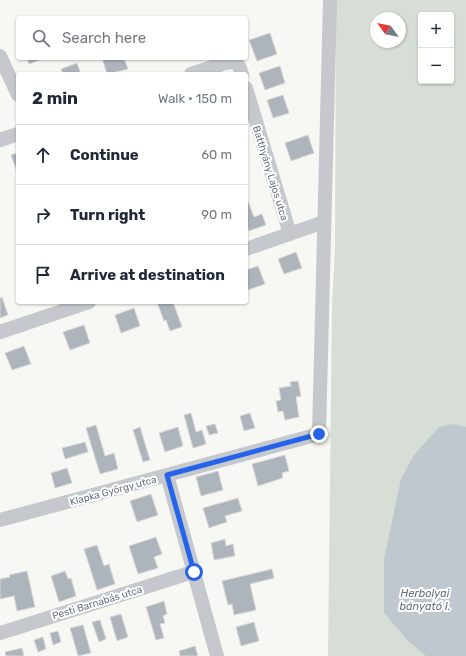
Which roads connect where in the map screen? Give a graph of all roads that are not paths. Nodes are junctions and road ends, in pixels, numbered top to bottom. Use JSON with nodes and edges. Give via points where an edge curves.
{"nodes":[{"id":1,"x":330,"y":0,"type":"edge"},
{"id":2,"x":0,"y":56,"type":"edge"},
{"id":3,"x":197,"y":72,"type":"edge"},
{"id":4,"x":241,"y":72,"type":"edge"},
{"id":5,"x":16,"y":91,"type":"edge"},
{"id":6,"x":248,"y":95,"type":"edge"},
{"id":7,"x":16,"y":135,"type":"edge"},
{"id":8,"x":0,"y":140,"type":"edge"},
{"id":9,"x":324,"y":222,"type":"junction"},
{"id":10,"x":290,"y":234,"type":"junction"},
{"id":11,"x":248,"y":248,"type":"edge"},
{"id":12,"x":83,"y":304,"type":"edge"},
{"id":13,"x":0,"y":332,"type":"edge"},
{"id":14,"x":167,"y":475,"type":"junction"},
{"id":15,"x":0,"y":520,"type":"edge"},
{"id":16,"x":194,"y":572,"type":"junction"},
{"id":17,"x":0,"y":633,"type":"edge"},
{"id":18,"x":217,"y":656,"type":"edge"}],
"edges":[{"from":1,"to":9,"type":"street"},
{"from":2,"to":5,"type":"street"},
{"from":3,"to":4,"type":"street","via":[[235,62]]},
{"from":6,"to":10,"type":"street","name":"Batthyány Lajos utca"},
{"from":7,"to":8,"type":"street"},
{"from":9,"to":10,"type":"street"},
{"from":9,"to":14,"type":"street","name":"Klapka György utca","via":[[319,434]]},
{"from":10,"to":11,"type":"street"},
{"from":12,"to":13,"type":"street"},
{"from":14,"to":15,"type":"street","name":"Klapka György utca"},
{"from":14,"to":16,"type":"street"},
{"from":16,"to":17,"type":"street","name":"Pesti Barnabás utca"},
{"from":16,"to":18,"type":"street"}]}
